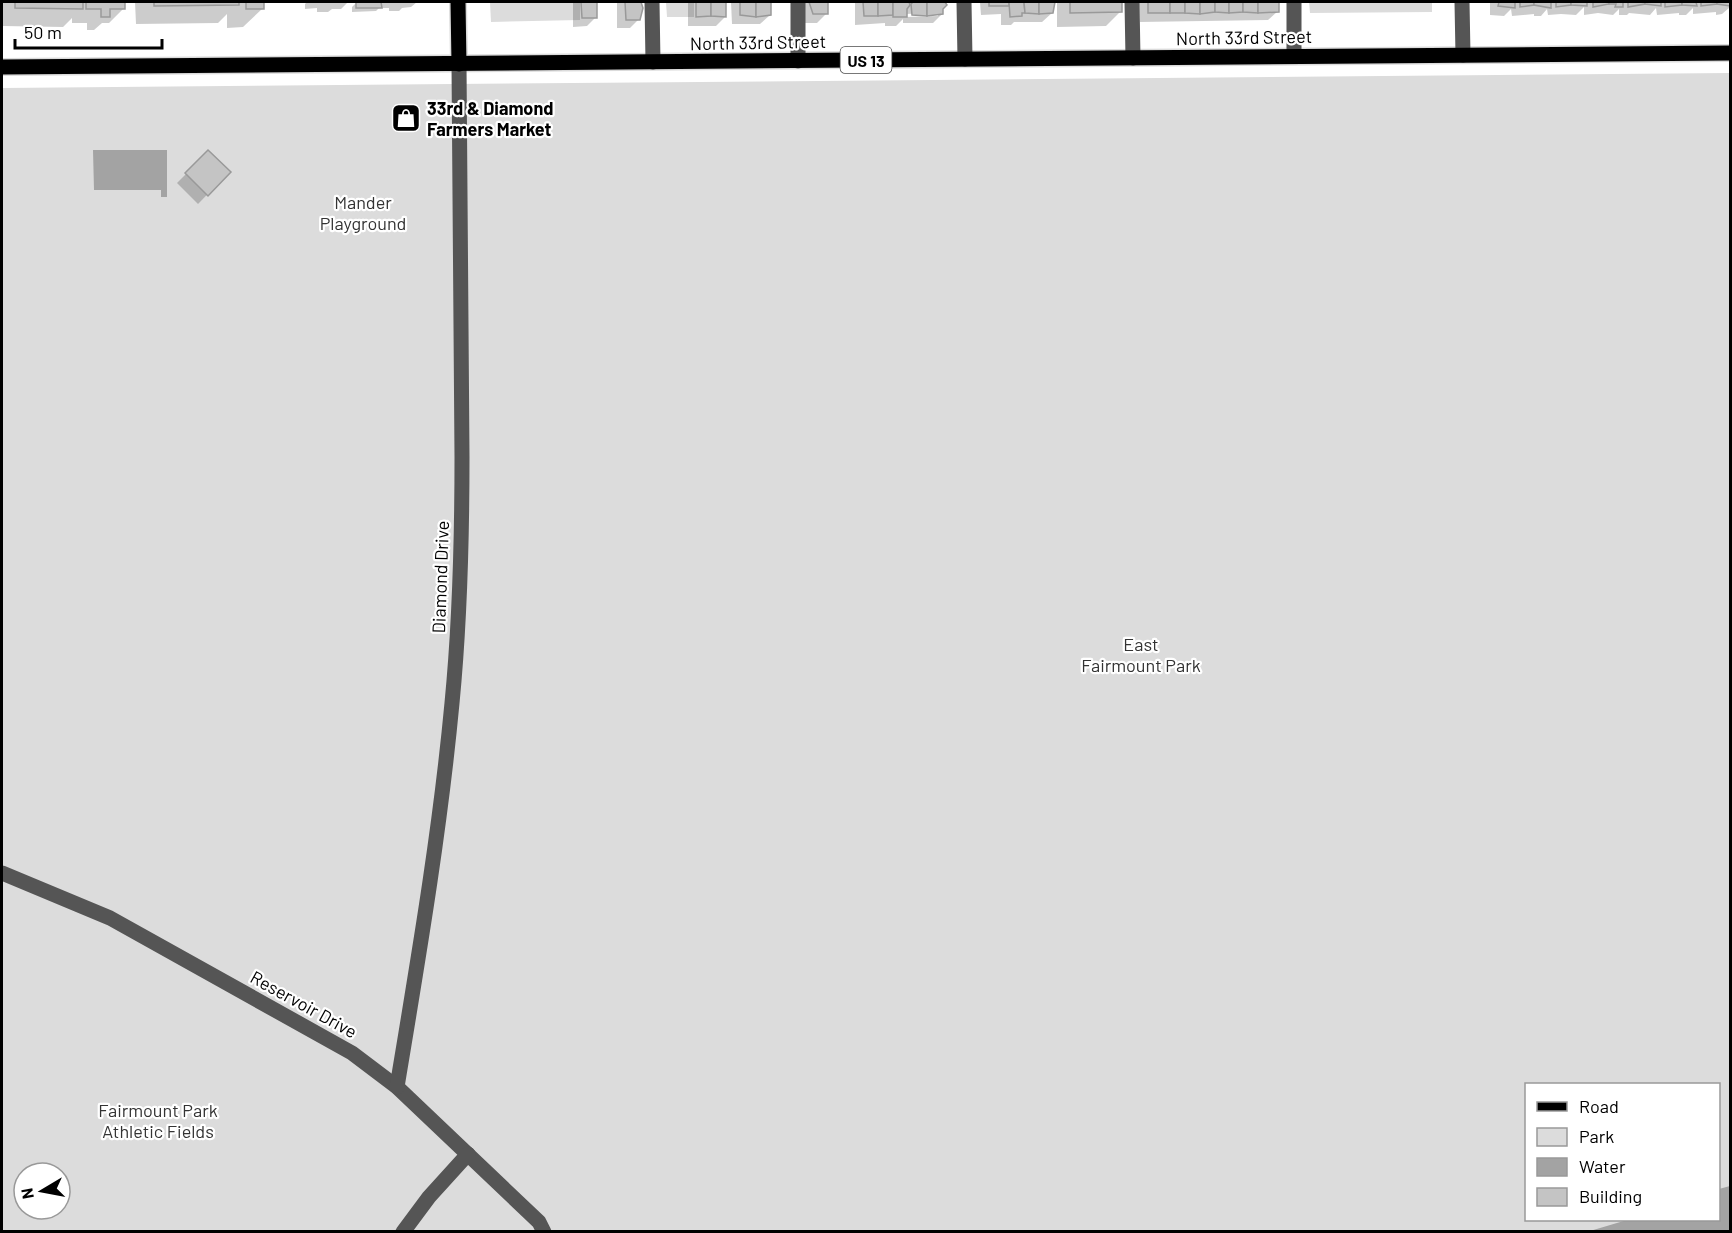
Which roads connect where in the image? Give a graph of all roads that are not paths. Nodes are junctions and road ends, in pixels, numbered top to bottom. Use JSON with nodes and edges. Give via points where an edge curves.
{"nodes":[{"id":1,"x":458,"y":2,"type":"edge"},
{"id":2,"x":652,"y":2,"type":"edge"},
{"id":3,"x":798,"y":2,"type":"edge"},
{"id":4,"x":964,"y":2,"type":"edge"},
{"id":5,"x":1132,"y":2,"type":"edge"},
{"id":6,"x":1294,"y":2,"type":"edge"},
{"id":7,"x":1462,"y":2,"type":"edge"},
{"id":8,"x":1731,"y":53,"type":"edge"},
{"id":9,"x":1463,"y":55,"type":"junction"},
{"id":10,"x":1294,"y":56,"type":"junction"},
{"id":11,"x":1133,"y":58,"type":"junction"},
{"id":12,"x":965,"y":59,"type":"junction"},
{"id":13,"x":798,"y":61,"type":"junction"},
{"id":14,"x":653,"y":62,"type":"junction"},
{"id":15,"x":459,"y":64,"type":"junction"},
{"id":16,"x":2,"y":67,"type":"edge"},
{"id":17,"x":2,"y":873,"type":"edge"},
{"id":18,"x":397,"y":1087,"type":"junction"},
{"id":19,"x":468,"y":1154,"type":"junction"},
{"id":20,"x":403,"y":1232,"type":"edge"},
{"id":21,"x":544,"y":1232,"type":"edge"}],
"edges":[{"from":1,"to":15,"type":"main road"},
{"from":2,"to":14,"type":"street"},
{"from":3,"to":13,"type":"street"},
{"from":4,"to":12,"type":"street"},
{"from":5,"to":11,"type":"street"},
{"from":6,"to":10,"type":"street"},
{"from":7,"to":9,"type":"street"},
{"from":8,"to":9,"type":"main road","name":"North 33rd Street","number":"US 13"},
{"from":9,"to":10,"type":"main road","name":"North 33rd Street","number":"US 13"},
{"from":10,"to":11,"type":"main road","name":"North 33rd Street","number":"US 13"},
{"from":11,"to":12,"type":"main road","name":"North 33rd Street","number":"US 13"},
{"from":12,"to":13,"type":"main road","name":"North 33rd Street","number":"US 13"},
{"from":13,"to":14,"type":"main road","name":"North 33rd Street","number":"US 13"},
{"from":14,"to":15,"type":"main road","name":"North 33rd Street","number":"US 13"},
{"from":15,"to":16,"type":"main road","name":"North 33rd Street","number":"US 13"},
{"from":15,"to":18,"type":"street","name":"Diamond Drive","via":[[462,520],[457,645],[439,818]]},
{"from":17,"to":18,"type":"street","name":"Reservoir Drive","via":[[110,918],[352,1053]]},
{"from":18,"to":19,"type":"street","name":"Reservoir Drive"},
{"from":19,"to":20,"type":"street"},
{"from":19,"to":21,"type":"street","name":"Reservoir Drive","via":[[539,1222]]}]}
